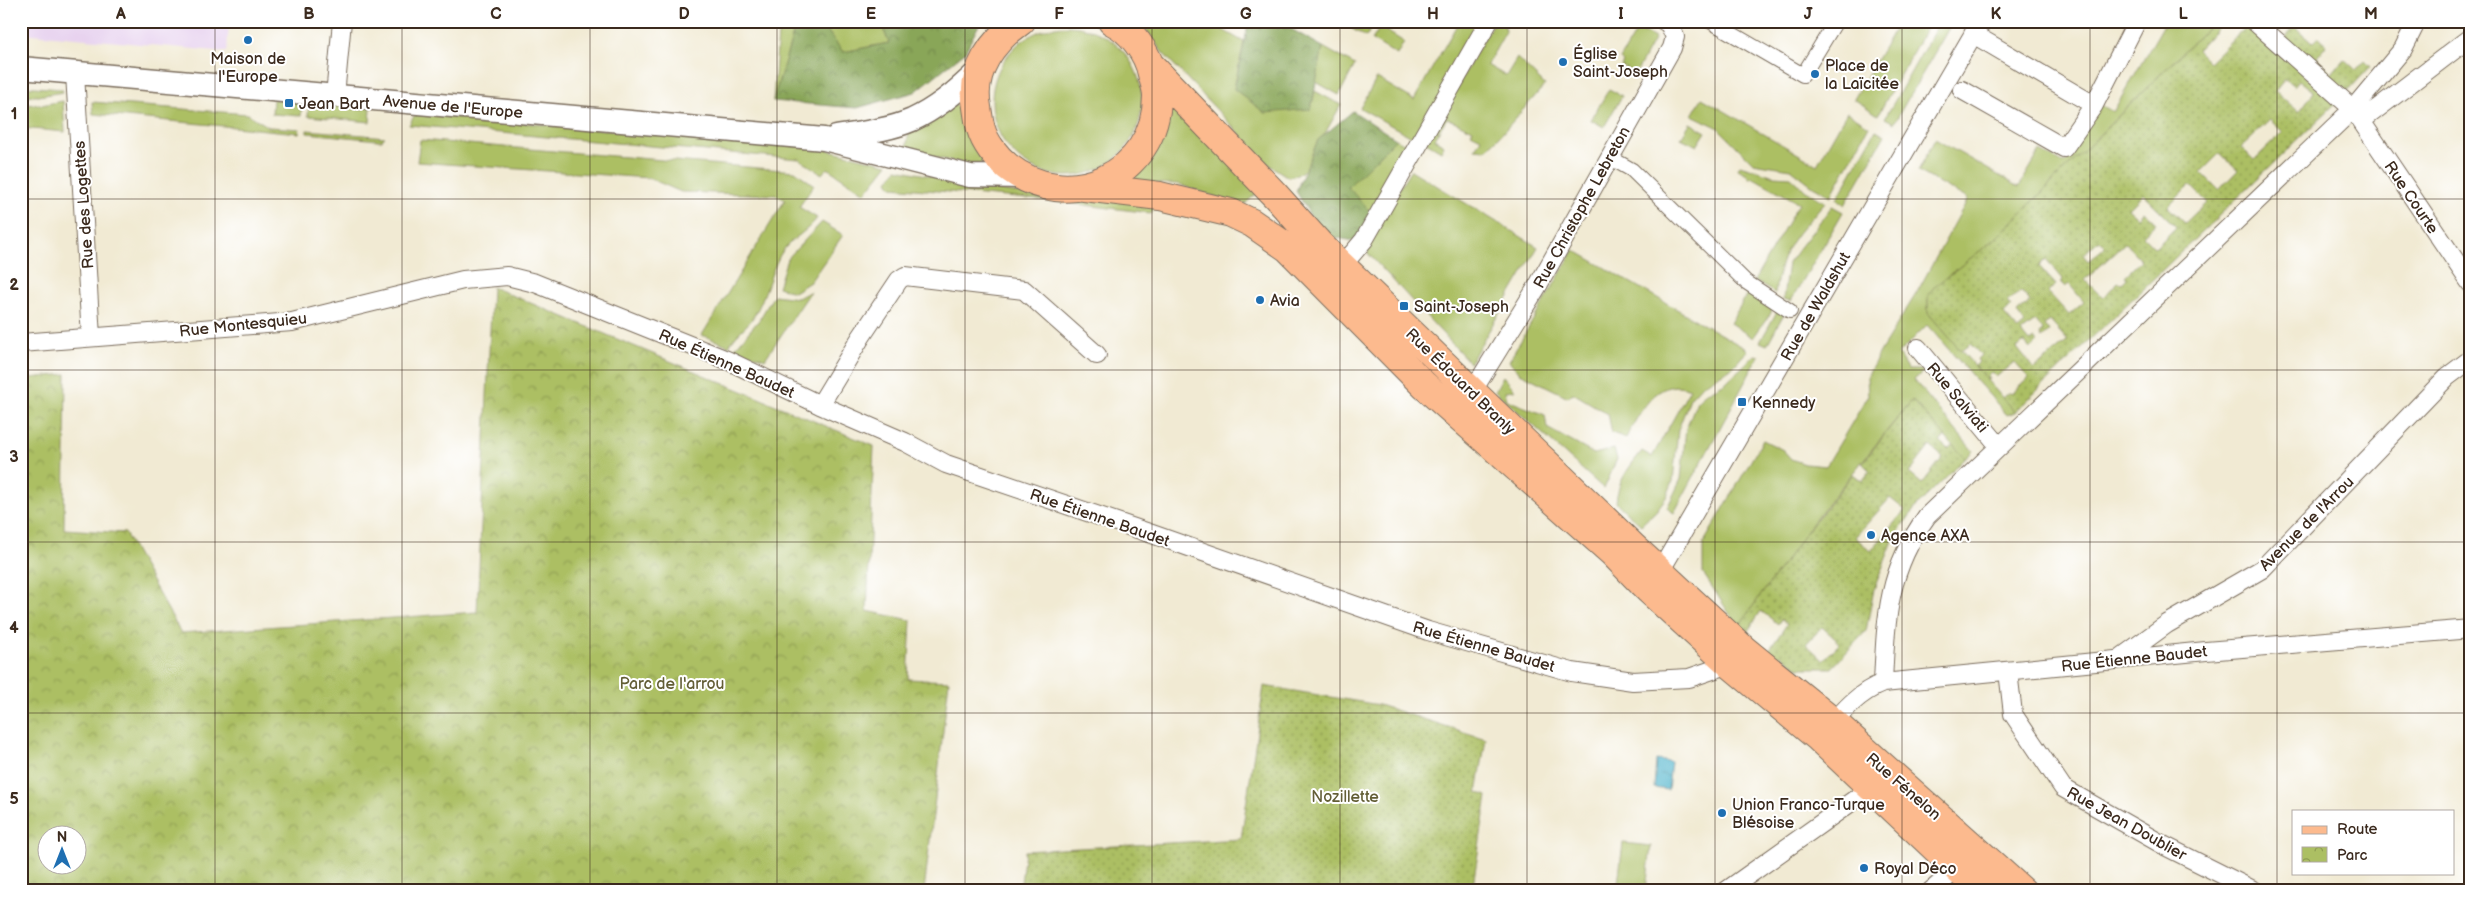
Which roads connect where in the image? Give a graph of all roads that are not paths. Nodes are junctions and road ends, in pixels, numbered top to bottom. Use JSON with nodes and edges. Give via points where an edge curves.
{"nodes":[{"id":1,"x":342,"y":21,"type":"edge"},
{"id":2,"x":1489,"y":21,"type":"edge"},
{"id":3,"x":1664,"y":21,"type":"edge"},
{"id":4,"x":1710,"y":21,"type":"edge"},
{"id":5,"x":1836,"y":21,"type":"edge"},
{"id":6,"x":2138,"y":21,"type":"edge"},
{"id":7,"x":2254,"y":21,"type":"edge"},
{"id":8,"x":2416,"y":21,"type":"edge"},
{"id":9,"x":1116,"y":22,"type":"edge"},
{"id":10,"x":1011,"y":25,"type":"edge"},
{"id":11,"x":1977,"y":28,"type":"edge"},
{"id":12,"x":2471,"y":37,"type":"edge"},
{"id":13,"x":1150,"y":65,"type":"junction"},
{"id":14,"x":21,"y":68,"type":"edge"},
{"id":15,"x":980,"y":69,"type":"junction"},
{"id":16,"x":75,"y":74,"type":"junction"},
{"id":17,"x":1962,"y":90,"type":"dead end"},
{"id":18,"x":335,"y":96,"type":"junction"},
{"id":19,"x":2094,"y":105,"type":"junction"},
{"id":20,"x":2357,"y":115,"type":"junction"},
{"id":21,"x":824,"y":138,"type":"junction"},
{"id":22,"x":1609,"y":157,"type":"junction"},
{"id":23,"x":1021,"y":177,"type":"junction"},
{"id":24,"x":1084,"y":187,"type":"junction"},
{"id":25,"x":1342,"y":266,"type":"junction"},
{"id":26,"x":490,"y":277,"type":"joint"},
{"id":27,"x":2471,"y":284,"type":"edge"},
{"id":28,"x":1790,"y":311,"type":"dead end"},
{"id":29,"x":91,"y":337,"type":"junction"},
{"id":30,"x":21,"y":343,"type":"edge"},
{"id":31,"x":1918,"y":348,"type":"dead end"},
{"id":32,"x":1097,"y":355,"type":"dead end"},
{"id":33,"x":2471,"y":359,"type":"edge"},
{"id":34,"x":1472,"y":392,"type":"junction"},
{"id":35,"x":820,"y":405,"type":"junction"},
{"id":36,"x":1999,"y":446,"type":"junction"},
{"id":37,"x":1654,"y":581,"type":"junction"},
{"id":38,"x":2471,"y":628,"type":"edge"},
{"id":39,"x":2118,"y":660,"type":"junction"},
{"id":40,"x":1730,"y":664,"type":"junction"},
{"id":41,"x":2008,"y":671,"type":"junction"},
{"id":42,"x":1883,"y":683,"type":"junction"},
{"id":43,"x":1753,"y":684,"type":"joint"},
{"id":44,"x":1785,"y":684,"type":"joint"},
{"id":45,"x":1826,"y":730,"type":"junction"},
{"id":46,"x":1871,"y":788,"type":"junction"},
{"id":47,"x":1957,"y":869,"type":"junction"},
{"id":48,"x":1726,"y":891,"type":"edge"},
{"id":49,"x":1931,"y":891,"type":"edge"},
{"id":50,"x":1980,"y":891,"type":"edge"},
{"id":51,"x":2022,"y":891,"type":"edge"},
{"id":52,"x":2255,"y":891,"type":"edge"}],
"edges":[{"from":1,"to":18,"type":"street"},
{"from":2,"to":25,"type":"street","via":[[1364,240]]},
{"from":3,"to":22,"type":"street","name":"Rue Christophe Lebreton","via":[[1675,37],[1672,48]]},
{"from":4,"to":5,"type":"street","via":[[1803,75]]},
{"from":6,"to":19,"type":"street"},
{"from":7,"to":20,"type":"street","name":"Rue Courte"},
{"from":8,"to":20,"type":"street","via":[[2403,49]]},
{"from":9,"to":13,"type":"main road","via":[[1137,42]]},
{"from":10,"to":15,"type":"main road","via":[[990,49]]},
{"from":11,"to":19,"type":"street"},
{"from":11,"to":37,"type":"street","name":"Rue de Waldshut"},
{"from":12,"to":20,"type":"street"},
{"from":13,"to":24,"type":"main road","via":[[1157,96],[1152,127],[1141,148],[1114,176]]},
{"from":13,"to":25,"type":"main road","name":"Rue Édouard Branly"},
{"from":14,"to":16,"type":"street","name":"Avenue de l'Europe"},
{"from":15,"to":21,"type":"street","name":"Avenue de l'Europe","via":[[957,92],[911,120],[867,132]]},
{"from":15,"to":23,"type":"main road","via":[[975,100],[981,130],[997,157]]},
{"from":16,"to":18,"type":"street","name":"Avenue de l'Europe"},
{"from":16,"to":29,"type":"street","name":"Rue des Logettes"},
{"from":17,"to":19,"type":"street","via":[[2064,148]]},
{"from":18,"to":21,"type":"street","name":"Avenue de l'Europe"},
{"from":20,"to":27,"type":"street","name":"Rue Courte"},
{"from":20,"to":36,"type":"street"},
{"from":21,"to":23,"type":"street","name":"Avenue de l'Europe","via":[[970,176]]},
{"from":22,"to":28,"type":"street","via":[[1632,170],[1746,282]]},
{"from":22,"to":34,"type":"street","name":"Rue Christophe Lebreton","via":[[1537,287]]},
{"from":23,"to":24,"type":"main road","via":[[1052,188]]},
{"from":24,"to":37,"type":"main road","name":"Rue Édouard Branly","via":[[1160,196],[1231,213],[1252,223],[1288,248],[1424,385],[1613,553]]},
{"from":25,"to":34,"type":"main road","name":"Rue Édouard Branly"},
{"from":26,"to":29,"type":"street","name":"Rue Montesquieu","via":[[463,280],[292,322]]},
{"from":26,"to":35,"type":"street","name":"Rue Étienne Baudet","via":[[507,276],[535,283],[727,360]]},
{"from":29,"to":30,"type":"street","name":"Rue Montesquieu"},
{"from":31,"to":36,"type":"street","name":"Rue Salviati"},
{"from":32,"to":35,"type":"street","via":[[1024,290],[905,276],[866,329]]},
{"from":33,"to":39,"type":"street","name":"Avenue de l'Arrou","via":[[2447,377],[2262,569],[2167,624]]},
{"from":34,"to":37,"type":"main road","name":"Rue Édouard Branly"},
{"from":35,"to":40,"type":"street","name":"Rue Étienne Baudet","via":[[905,442],[946,464],[1428,632],[1497,652],[1572,672],[1633,680],[1689,678]]},
{"from":36,"to":42,"type":"street","via":[[1927,516],[1903,555],[1894,579],[1888,612]]},
{"from":37,"to":40,"type":"main road","name":"Rue Édouard Branly"},
{"from":37,"to":44,"type":"main road","name":"Rue Édouard Branly"},
{"from":38,"to":39,"type":"street","name":"Rue Étienne Baudet"},
{"from":39,"to":41,"type":"street","name":"Rue Étienne Baudet"},
{"from":40,"to":43,"type":"main road","name":"Rue Édouard Branly"},
{"from":41,"to":42,"type":"street","name":"Rue Étienne Baudet"},
{"from":41,"to":52,"type":"street","name":"Rue Jean Doublier","via":[[2013,714],[2063,788],[2165,846]]},
{"from":42,"to":45,"type":"street","name":"Rue Étienne Baudet","via":[[1854,700]]},
{"from":43,"to":45,"type":"main road","name":"Rue Fénelon"},
{"from":44,"to":45,"type":"main road","name":"Rue Fénelon"},
{"from":45,"to":46,"type":"main road","name":"Rue Fénelon"},
{"from":45,"to":51,"type":"main road","name":"Rue Fénelon"},
{"from":46,"to":47,"type":"main road","name":"Rue Fénelon"},
{"from":46,"to":48,"type":"street"},
{"from":47,"to":49,"type":"street"},
{"from":47,"to":50,"type":"main road","name":"Rue Fénelon"}]}
